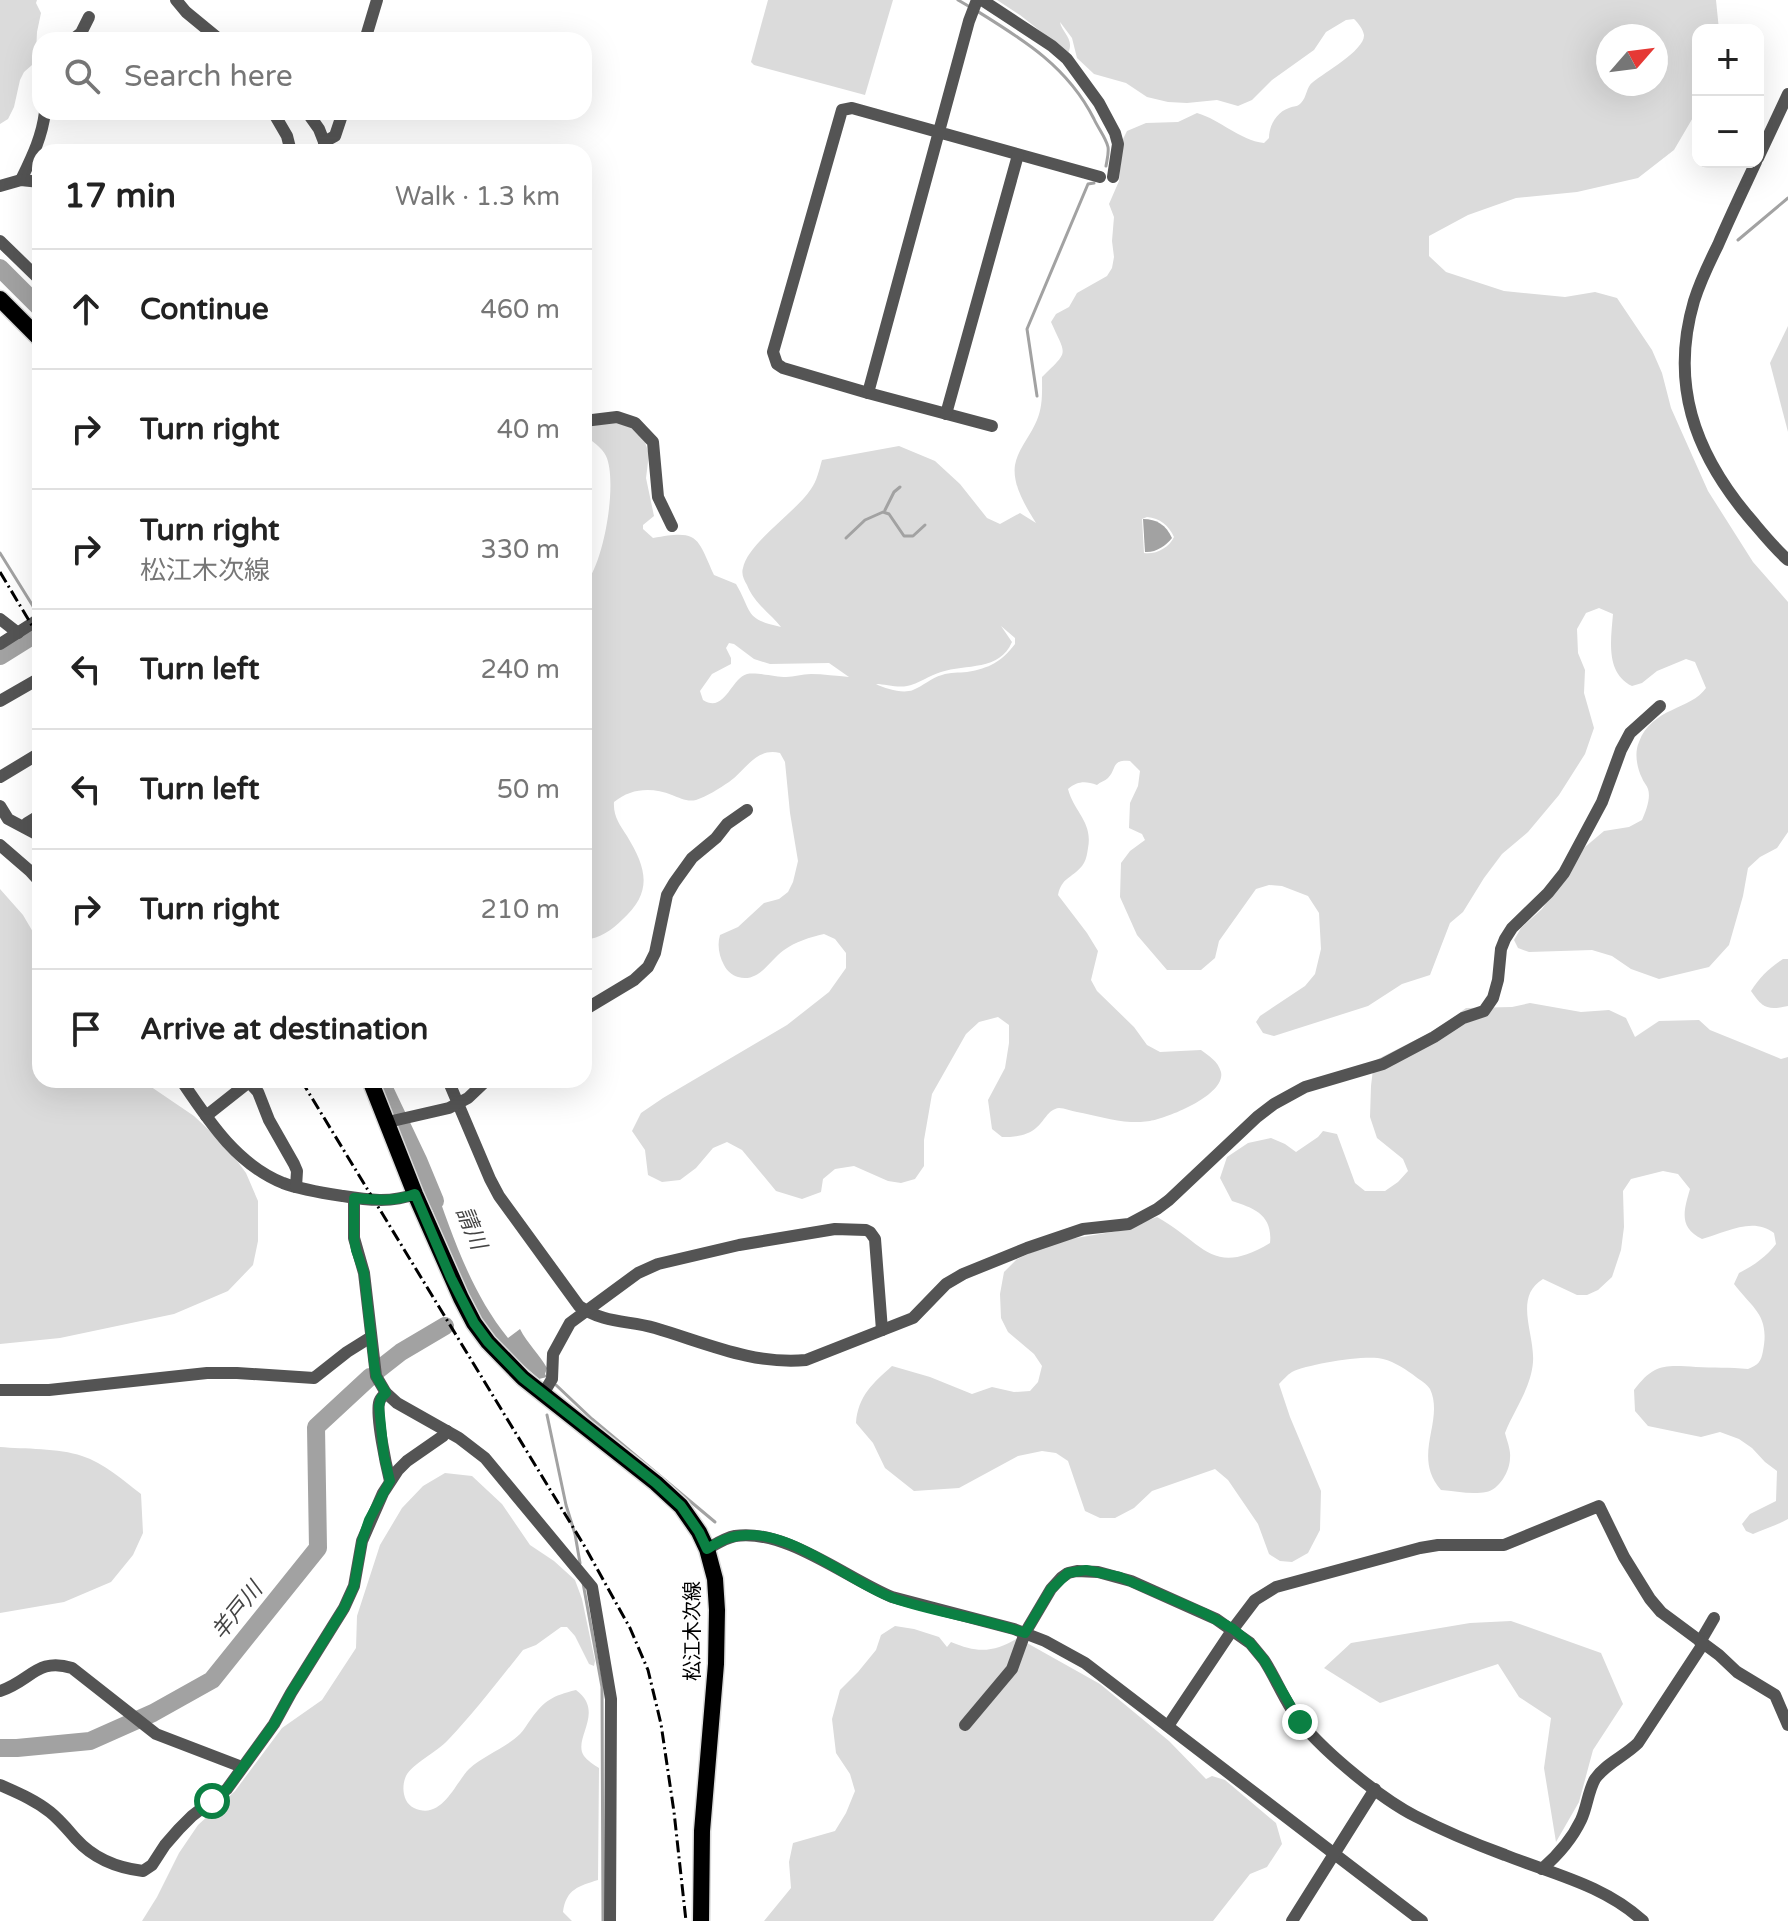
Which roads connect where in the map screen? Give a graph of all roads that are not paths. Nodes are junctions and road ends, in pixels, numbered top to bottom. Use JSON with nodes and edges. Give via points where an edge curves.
{"nodes":[{"id":1,"x":176,"y":0,"type":"edge"},
{"id":2,"x":377,"y":0,"type":"edge"},
{"id":3,"x":980,"y":0,"type":"edge"},
{"id":4,"x":89,"y":17,"type":"dead end"},
{"id":5,"x":82,"y":32,"type":"edge"},
{"id":6,"x":210,"y":32,"type":"edge"},
{"id":7,"x":367,"y":32,"type":"edge"},
{"id":8,"x":1788,"y":94,"type":"edge"},
{"id":9,"x":44,"y":120,"type":"edge"},
{"id":10,"x":278,"y":120,"type":"edge"},
{"id":11,"x":313,"y":120,"type":"edge"},
{"id":12,"x":340,"y":120,"type":"edge"},
{"id":13,"x":938,"y":132,"type":"junction"},
{"id":14,"x":38,"y":144,"type":"edge"},
{"id":15,"x":289,"y":144,"type":"edge"},
{"id":16,"x":325,"y":144,"type":"edge"},
{"id":17,"x":328,"y":144,"type":"edge"},
{"id":18,"x":1764,"y":145,"type":"edge"},
{"id":19,"x":1018,"y":155,"type":"junction"},
{"id":20,"x":32,"y":156,"type":"edge"},
{"id":21,"x":1753,"y":168,"type":"edge"},
{"id":22,"x":21,"y":180,"type":"junction"},
{"id":23,"x":32,"y":181,"type":"edge"},
{"id":24,"x":0,"y":186,"type":"edge"},
{"id":25,"x":0,"y":241,"type":"edge"},
{"id":26,"x":32,"y":272,"type":"edge"},
{"id":27,"x":0,"y":299,"type":"edge"},
{"id":28,"x":32,"y":331,"type":"edge"},
{"id":29,"x":868,"y":393,"type":"junction"},
{"id":30,"x":946,"y":414,"type":"junction"},
{"id":31,"x":592,"y":420,"type":"edge"},
{"id":32,"x":992,"y":426,"type":"dead end"},
{"id":33,"x":672,"y":526,"type":"dead end"},
{"id":34,"x":1788,"y":560,"type":"edge"},
{"id":35,"x":0,"y":619,"type":"edge"},
{"id":36,"x":32,"y":626,"type":"edge"},
{"id":37,"x":18,"y":633,"type":"junction"},
{"id":38,"x":0,"y":644,"type":"edge"},
{"id":39,"x":32,"y":683,"type":"edge"},
{"id":40,"x":0,"y":701,"type":"edge"},
{"id":41,"x":1660,"y":706,"type":"dead end"},
{"id":42,"x":32,"y":758,"type":"edge"},
{"id":43,"x":0,"y":777,"type":"edge"},
{"id":44,"x":0,"y":806,"type":"edge"},
{"id":45,"x":747,"y":810,"type":"dead end"},
{"id":46,"x":32,"y":820,"type":"edge"},
{"id":47,"x":25,"y":827,"type":"junction"},
{"id":48,"x":32,"y":831,"type":"edge"},
{"id":49,"x":0,"y":845,"type":"edge"},
{"id":50,"x":32,"y":873,"type":"edge"},
{"id":51,"x":592,"y":1005,"type":"edge"},
{"id":52,"x":187,"y":1088,"type":"edge"},
{"id":53,"x":240,"y":1088,"type":"edge"},
{"id":54,"x":254,"y":1088,"type":"edge"},
{"id":55,"x":374,"y":1088,"type":"edge"},
{"id":56,"x":451,"y":1088,"type":"edge"},
{"id":57,"x":477,"y":1088,"type":"edge"},
{"id":58,"x":458,"y":1104,"type":"junction"},
{"id":59,"x":206,"y":1116,"type":"junction"},
{"id":60,"x":391,"y":1121,"type":"junction"},
{"id":61,"x":296,"y":1187,"type":"junction"},
{"id":62,"x":415,"y":1194,"type":"junction"},
{"id":63,"x":354,"y":1198,"type":"junction"},
{"id":64,"x":587,"y":1312,"type":"junction"},
{"id":65,"x":882,"y":1330,"type":"junction"},
{"id":66,"x":371,"y":1337,"type":"junction"},
{"id":67,"x":0,"y":1390,"type":"edge"},
{"id":68,"x":386,"y":1393,"type":"junction"},
{"id":69,"x":543,"y":1394,"type":"junction"},
{"id":70,"x":447,"y":1431,"type":"junction"},
{"id":71,"x":390,"y":1481,"type":"junction"},
{"id":72,"x":707,"y":1549,"type":"junction"},
{"id":73,"x":1714,"y":1618,"type":"dead end"},
{"id":74,"x":1233,"y":1629,"type":"junction"},
{"id":75,"x":1025,"y":1633,"type":"junction"},
{"id":76,"x":1702,"y":1643,"type":"junction"},
{"id":77,"x":0,"y":1691,"type":"edge"},
{"id":78,"x":965,"y":1725,"type":"dead end"},
{"id":79,"x":1788,"y":1725,"type":"edge"},
{"id":80,"x":1168,"y":1726,"type":"junction"},
{"id":81,"x":242,"y":1767,"type":"junction"},
{"id":82,"x":0,"y":1785,"type":"edge"},
{"id":83,"x":1375,"y":1789,"type":"junction"},
{"id":84,"x":1335,"y":1853,"type":"junction"},
{"id":85,"x":1542,"y":1869,"type":"junction"},
{"id":86,"x":610,"y":1921,"type":"edge"},
{"id":87,"x":701,"y":1921,"type":"edge"},
{"id":88,"x":1292,"y":1921,"type":"edge"},
{"id":89,"x":1422,"y":1921,"type":"edge"},
{"id":90,"x":1643,"y":1921,"type":"edge"}],
"edges":[{"from":1,"to":6,"type":"street"},
{"from":2,"to":7,"type":"street"},
{"from":3,"to":13,"type":"street","via":[[969,16]]},
{"from":3,"to":19,"type":"street","via":[[1067,59],[1099,103],[1118,144],[1106,177]]},
{"from":4,"to":5,"type":"street"},
{"from":8,"to":18,"type":"street"},
{"from":9,"to":14,"type":"street"},
{"from":10,"to":15,"type":"street"},
{"from":11,"to":16,"type":"street"},
{"from":12,"to":17,"type":"street"},
{"from":13,"to":19,"type":"street"},
{"from":13,"to":29,"type":"street"},
{"from":13,"to":29,"type":"street","via":[[852,108],[841,112],[773,352],[783,368]]},
{"from":19,"to":30,"type":"street"},
{"from":20,"to":22,"type":"street"},
{"from":21,"to":34,"type":"street","via":[[1695,299],[1685,373],[1693,422],[1713,468]]},
{"from":22,"to":23,"type":"street"},
{"from":22,"to":24,"type":"street"},
{"from":25,"to":26,"type":"street"},
{"from":27,"to":28,"type":"main road"},
{"from":29,"to":30,"type":"street"},
{"from":30,"to":32,"type":"street"},
{"from":31,"to":33,"type":"street","via":[[617,417],[635,423],[653,442],[658,497]]},
{"from":35,"to":37,"type":"street"},
{"from":36,"to":37,"type":"street"},
{"from":37,"to":38,"type":"street"},
{"from":39,"to":40,"type":"street"},
{"from":41,"to":65,"type":"street","via":[[1630,733],[1602,802],[1564,873],[1505,939],[1493,998],[1484,1011],[1383,1064],[1305,1087],[1274,1104],[1169,1200],[1143,1217],[1129,1224],[1083,1229],[963,1274],[913,1318]]},
{"from":42,"to":43,"type":"street"},
{"from":44,"to":47,"type":"street","via":[[8,819]]},
{"from":45,"to":51,"type":"street","via":[[692,858],[674,883],[648,967]]},
{"from":46,"to":47,"type":"street"},
{"from":47,"to":48,"type":"street"},
{"from":49,"to":50,"type":"street"},
{"from":52,"to":59,"type":"street"},
{"from":53,"to":59,"type":"street"},
{"from":54,"to":61,"type":"street","via":[[297,1171]]},
{"from":55,"to":60,"type":"main road","name":"松江木次線"},
{"from":56,"to":58,"type":"street"},
{"from":57,"to":58,"type":"street"},
{"from":58,"to":60,"type":"street"},
{"from":58,"to":64,"type":"street","via":[[499,1196]]},
{"from":59,"to":61,"type":"street","via":[[252,1165]]},
{"from":60,"to":62,"type":"main road","name":"松江木次線"},
{"from":61,"to":63,"type":"street"},
{"from":62,"to":63,"type":"street","via":[[391,1200]]},
{"from":62,"to":69,"type":"main road","name":"松江木次線","via":[[474,1323],[505,1361]]},
{"from":63,"to":66,"type":"street","via":[[354,1238]]},
{"from":64,"to":65,"type":"street","via":[[751,1358],[788,1362]]},
{"from":64,"to":65,"type":"street","via":[[658,1264],[739,1245],[861,1229],[875,1239]]},
{"from":64,"to":69,"type":"street","via":[[570,1323],[553,1354],[552,1379]]},
{"from":66,"to":67,"type":"street","via":[[314,1378],[207,1373],[49,1390]]},
{"from":66,"to":68,"type":"street","via":[[376,1376]]},
{"from":68,"to":70,"type":"street"},
{"from":68,"to":71,"type":"street","via":[[379,1406]]},
{"from":69,"to":72,"type":"main road","name":"松江木次線","via":[[681,1506]]},
{"from":70,"to":71,"type":"street"},
{"from":70,"to":86,"type":"street","via":[[492,1466],[592,1587],[611,1699]]},
{"from":71,"to":81,"type":"street","via":[[366,1530],[344,1608]]},
{"from":72,"to":75,"type":"street","via":[[736,1536],[772,1538],[892,1597]]},
{"from":72,"to":87,"type":"main road","name":"松江木次線","via":[[717,1610]]},
{"from":73,"to":76,"type":"street"},
{"from":74,"to":75,"type":"street","via":[[1131,1581],[1086,1570],[1061,1578]]},
{"from":74,"to":76,"type":"street","via":[[1250,1604],[1276,1587],[1420,1548],[1504,1545],[1599,1506],[1650,1599]]},
{"from":74,"to":80,"type":"street"},
{"from":74,"to":83,"type":"street","via":[[1264,1660],[1300,1722]]},
{"from":75,"to":78,"type":"street","via":[[1012,1669]]},
{"from":75,"to":80,"type":"street","via":[[1085,1663]]},
{"from":76,"to":79,"type":"street","via":[[1775,1695]]},
{"from":76,"to":85,"type":"street","via":[[1638,1743],[1594,1780],[1581,1821]]},
{"from":77,"to":81,"type":"street","via":[[49,1664],[72,1668],[156,1734]]},
{"from":80,"to":84,"type":"street"},
{"from":81,"to":82,"type":"street","via":[[227,1789],[192,1816],[143,1871],[91,1853],[50,1812]]},
{"from":83,"to":84,"type":"street"},
{"from":83,"to":85,"type":"street","via":[[1414,1815]]},
{"from":84,"to":88,"type":"street"},
{"from":84,"to":89,"type":"street"},
{"from":85,"to":90,"type":"street","via":[[1599,1891]]}]}
